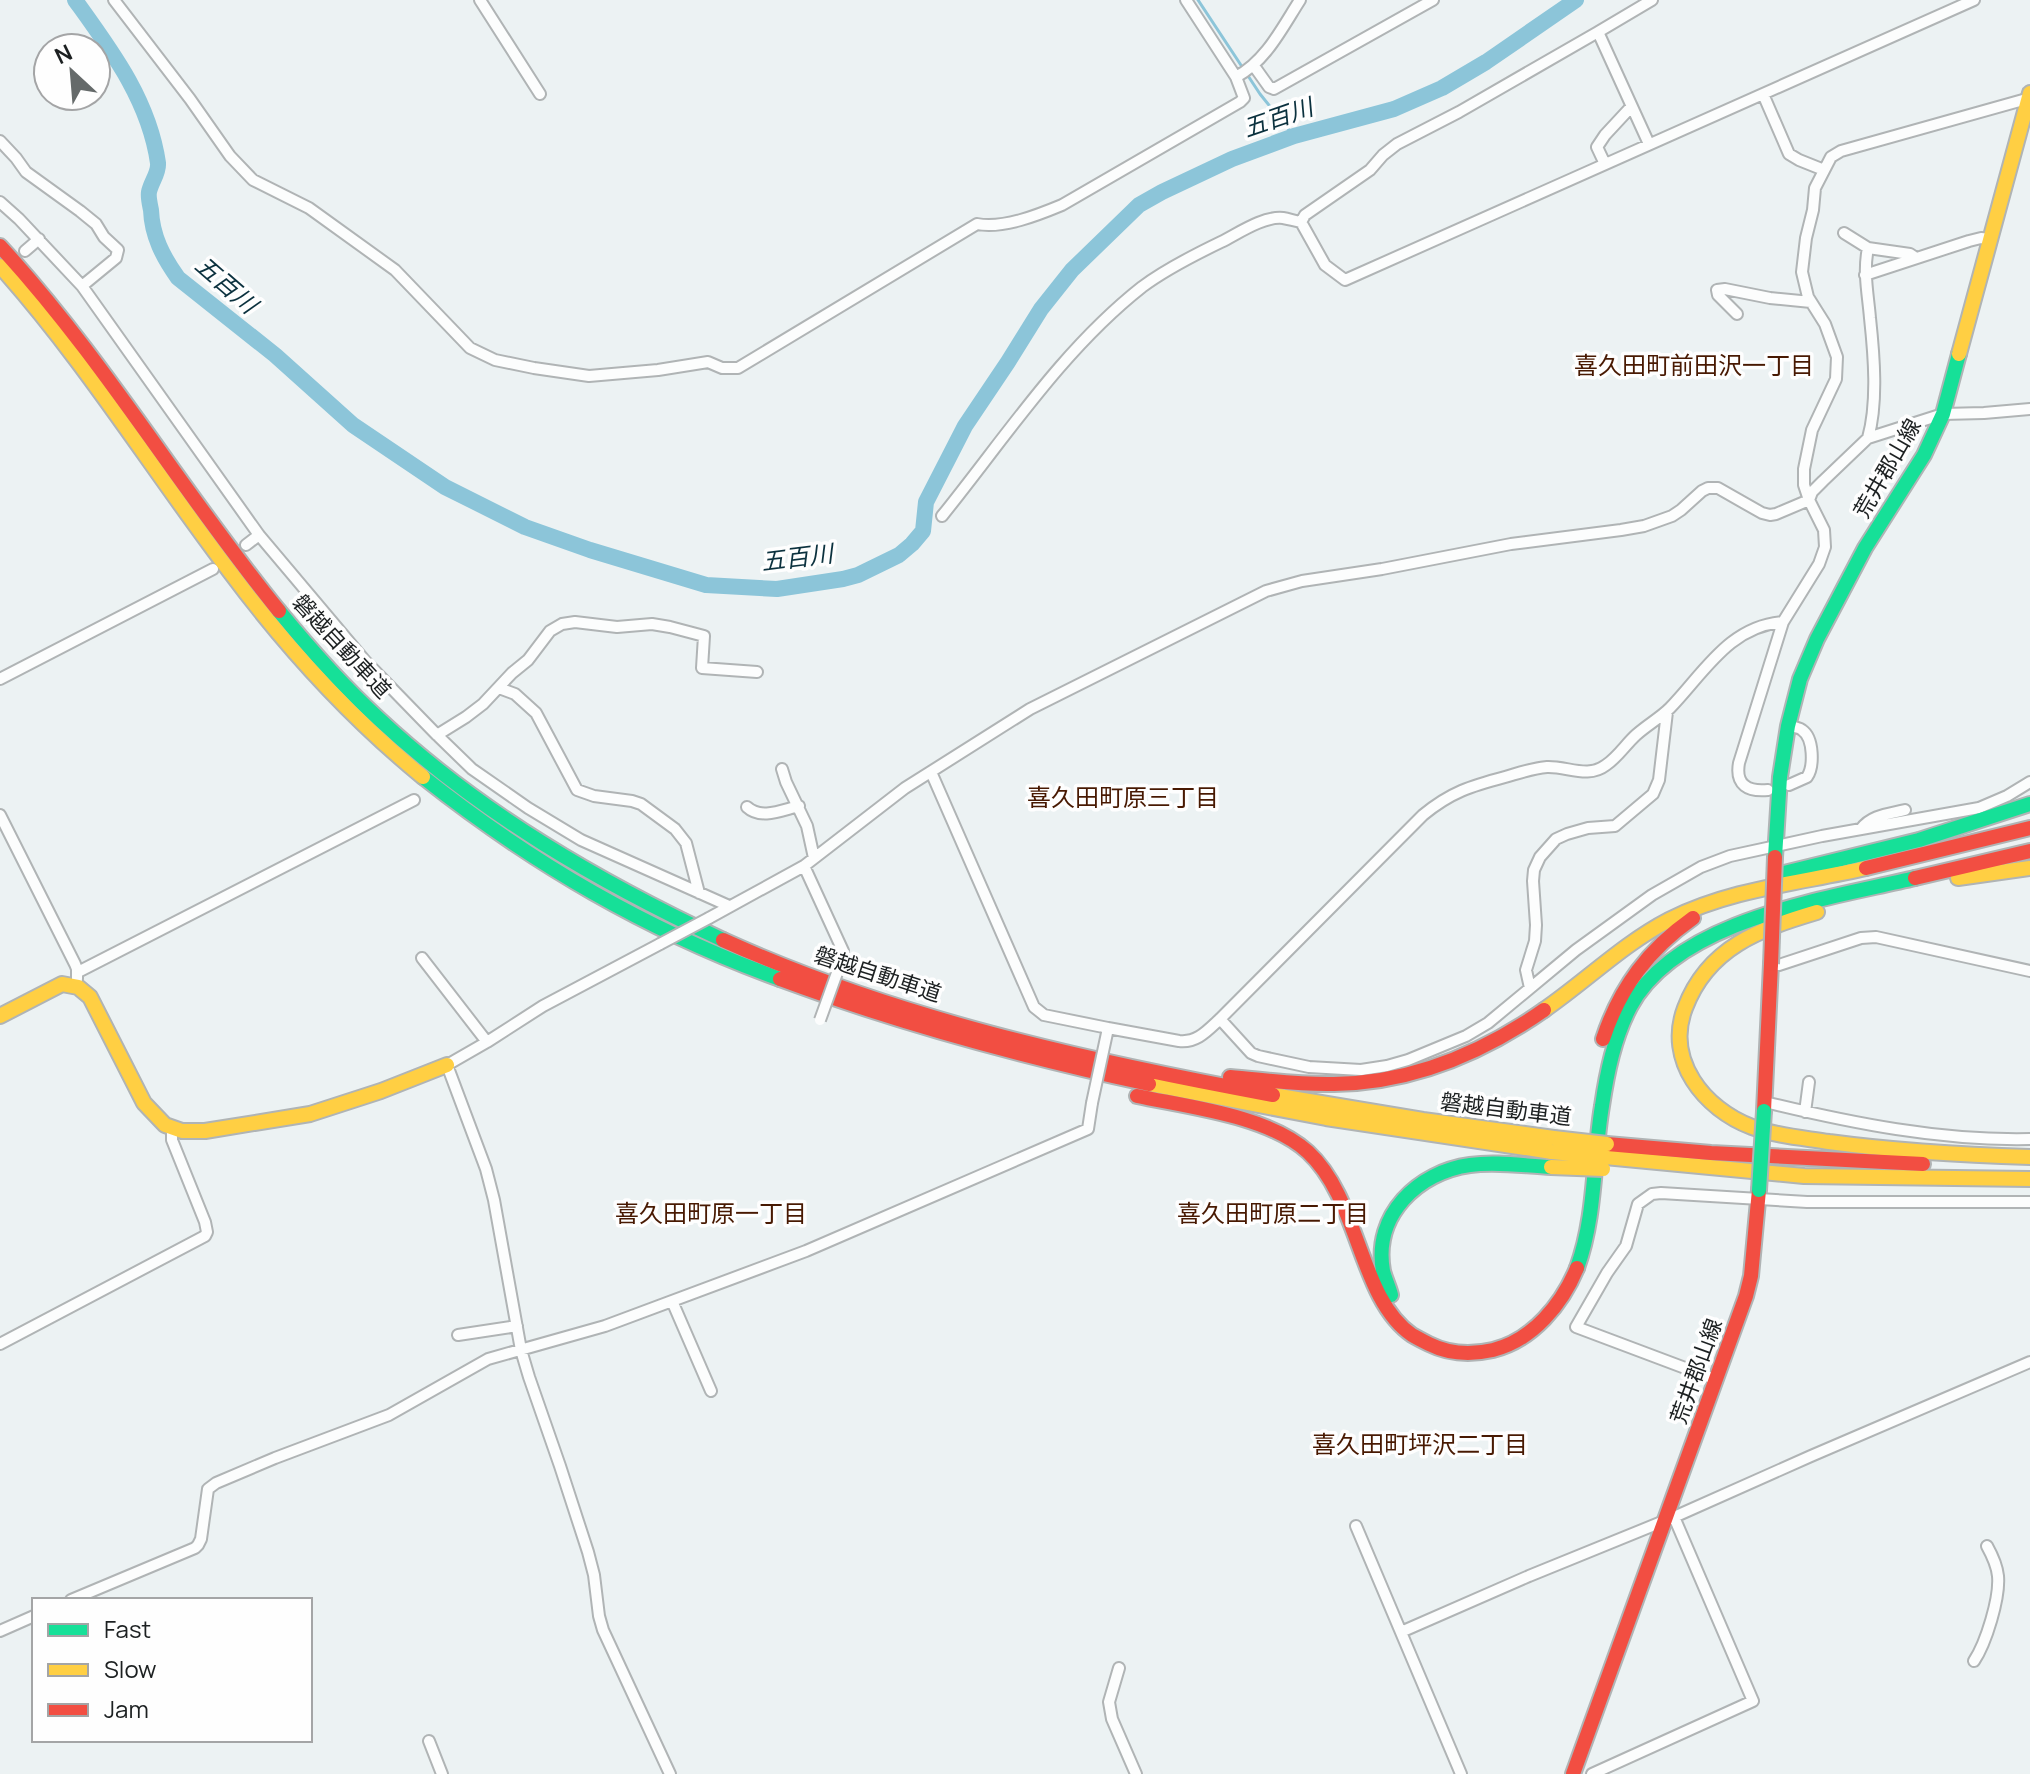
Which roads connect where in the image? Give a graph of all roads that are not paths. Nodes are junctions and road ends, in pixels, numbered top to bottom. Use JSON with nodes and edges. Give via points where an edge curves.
{"nodes":[{"id":1,"x":114,"y":0,"type":"edge"},
{"id":2,"x":480,"y":0,"type":"edge"},
{"id":3,"x":1186,"y":0,"type":"edge"},
{"id":4,"x":1300,"y":0,"type":"edge"},
{"id":5,"x":1433,"y":0,"type":"edge"},
{"id":6,"x":1652,"y":0,"type":"edge"},
{"id":7,"x":1974,"y":0,"type":"edge"},
{"id":8,"x":1598,"y":32,"type":"junction"},
{"id":9,"x":1245,"y":72,"type":"junction"},
{"id":10,"x":540,"y":94,"type":"dead end"},
{"id":11,"x":1763,"y":94,"type":"junction"},
{"id":12,"x":2029,"y":97,"type":"edge"},
{"id":13,"x":1631,"y":107,"type":"junction"},
{"id":14,"x":0,"y":141,"type":"edge"},
{"id":15,"x":1649,"y":144,"type":"junction"},
{"id":16,"x":1605,"y":164,"type":"junction"},
{"id":17,"x":1824,"y":170,"type":"junction"},
{"id":18,"x":0,"y":202,"type":"edge"},
{"id":19,"x":1301,"y":222,"type":"junction"},
{"id":20,"x":1844,"y":233,"type":"dead end"},
{"id":21,"x":39,"y":239,"type":"junction"},
{"id":22,"x":1991,"y":239,"type":"junction"},
{"id":23,"x":0,"y":246,"type":"edge"},
{"id":24,"x":1868,"y":248,"type":"junction"},
{"id":25,"x":25,"y":251,"type":"dead end"},
{"id":26,"x":1916,"y":258,"type":"junction"},
{"id":27,"x":0,"y":266,"type":"edge"},
{"id":28,"x":1865,"y":275,"type":"junction"},
{"id":29,"x":82,"y":286,"type":"junction"},
{"id":30,"x":1811,"y":302,"type":"junction"},
{"id":31,"x":1737,"y":314,"type":"dead end"},
{"id":32,"x":2030,"y":409,"type":"edge"},
{"id":33,"x":1943,"y":414,"type":"junction"},
{"id":34,"x":1868,"y":438,"type":"junction"},
{"id":35,"x":1809,"y":500,"type":"junction"},
{"id":36,"x":942,"y":516,"type":"dead end"},
{"id":37,"x":259,"y":535,"type":"junction"},
{"id":38,"x":246,"y":545,"type":"dead end"},
{"id":39,"x":213,"y":569,"type":"dead end"},
{"id":40,"x":1783,"y":622,"type":"junction"},
{"id":41,"x":757,"y":672,"type":"dead end"},
{"id":42,"x":2,"y":675,"type":"edge"},
{"id":43,"x":499,"y":688,"type":"junction"},
{"id":44,"x":1667,"y":712,"type":"junction"},
{"id":45,"x":1788,"y":726,"type":"junction"},
{"id":46,"x":437,"y":735,"type":"junction"},
{"id":47,"x":782,"y":769,"type":"dead end"},
{"id":48,"x":931,"y":772,"type":"junction"},
{"id":49,"x":2030,"y":782,"type":"edge"},
{"id":50,"x":1789,"y":785,"type":"dead end"},
{"id":51,"x":1768,"y":790,"type":"dead end"},
{"id":52,"x":414,"y":800,"type":"dead end"},
{"id":53,"x":2030,"y":804,"type":"edge"},
{"id":54,"x":799,"y":806,"type":"junction"},
{"id":55,"x":747,"y":807,"type":"dead end"},
{"id":56,"x":1905,"y":810,"type":"dead end"},
{"id":57,"x":0,"y":815,"type":"edge"},
{"id":58,"x":2030,"y":815,"type":"edge"},
{"id":59,"x":2030,"y":828,"type":"edge"},
{"id":60,"x":1861,"y":829,"type":"junction"},
{"id":61,"x":2030,"y":851,"type":"edge"},
{"id":62,"x":1776,"y":852,"type":"junction"},
{"id":63,"x":814,"y":858,"type":"junction"},
{"id":64,"x":1905,"y":858,"type":"junction"},
{"id":65,"x":2030,"y":861,"type":"edge"},
{"id":66,"x":804,"y":866,"type":"junction"},
{"id":67,"x":2030,"y":868,"type":"edge"},
{"id":68,"x":1957,"y":878,"type":"junction"},
{"id":69,"x":699,"y":893,"type":"junction"},
{"id":70,"x":1737,"y":896,"type":"junction"},
{"id":71,"x":729,"y":906,"type":"junction"},
{"id":72,"x":1828,"y":909,"type":"junction"},
{"id":73,"x":422,"y":958,"type":"dead end"},
{"id":74,"x":1771,"y":964,"type":"junction"},
{"id":75,"x":2030,"y":971,"type":"edge"},
{"id":76,"x":77,"y":979,"type":"junction"},
{"id":77,"x":1530,"y":988,"type":"junction"},
{"id":78,"x":0,"y":1016,"type":"edge"},
{"id":79,"x":1220,"y":1019,"type":"junction"},
{"id":80,"x":819,"y":1023,"type":"dead end"},
{"id":81,"x":1107,"y":1030,"type":"junction"},
{"id":82,"x":1514,"y":1030,"type":"junction"},
{"id":83,"x":487,"y":1042,"type":"junction"},
{"id":84,"x":979,"y":1043,"type":"junction"},
{"id":85,"x":1061,"y":1050,"type":"junction"},
{"id":86,"x":447,"y":1065,"type":"junction"},
{"id":87,"x":1809,"y":1082,"type":"dead end"},
{"id":88,"x":1603,"y":1092,"type":"junction"},
{"id":89,"x":1764,"y":1106,"type":"junction"},
{"id":90,"x":1805,"y":1112,"type":"junction"},
{"id":91,"x":172,"y":1128,"type":"junction"},
{"id":92,"x":2030,"y":1139,"type":"edge"},
{"id":93,"x":1552,"y":1152,"type":"junction"},
{"id":94,"x":1605,"y":1157,"type":"junction"},
{"id":95,"x":2030,"y":1157,"type":"edge"},
{"id":96,"x":2030,"y":1164,"type":"edge"},
{"id":97,"x":2030,"y":1179,"type":"edge"},
{"id":98,"x":1759,"y":1195,"type":"junction"},
{"id":99,"x":2030,"y":1202,"type":"edge"},
{"id":100,"x":672,"y":1301,"type":"junction"},
{"id":101,"x":517,"y":1326,"type":"junction"},
{"id":102,"x":458,"y":1335,"type":"dead end"},
{"id":103,"x":0,"y":1344,"type":"edge"},
{"id":104,"x":521,"y":1350,"type":"junction"},
{"id":105,"x":2030,"y":1362,"type":"edge"},
{"id":106,"x":1717,"y":1380,"type":"junction"},
{"id":107,"x":711,"y":1391,"type":"dead end"},
{"id":108,"x":1669,"y":1518,"type":"junction"},
{"id":109,"x":1356,"y":1526,"type":"dead end"},
{"id":110,"x":1987,"y":1546,"type":"dead end"},
{"id":111,"x":76,"y":1598,"type":"edge"},
{"id":112,"x":32,"y":1617,"type":"edge"},
{"id":113,"x":0,"y":1631,"type":"edge"},
{"id":114,"x":1401,"y":1632,"type":"junction"},
{"id":115,"x":1974,"y":1661,"type":"dead end"},
{"id":116,"x":1119,"y":1668,"type":"dead end"},
{"id":117,"x":429,"y":1741,"type":"dead end"},
{"id":118,"x":442,"y":1774,"type":"edge"},
{"id":119,"x":670,"y":1774,"type":"edge"},
{"id":120,"x":1136,"y":1774,"type":"edge"},
{"id":121,"x":1461,"y":1774,"type":"edge"},
{"id":122,"x":1573,"y":1774,"type":"edge"},
{"id":123,"x":1592,"y":1774,"type":"edge"}],
"edges":[{"from":1,"to":9,"type":"street","via":[[253,180],[309,208],[395,270],[470,348],[495,360],[589,376],[708,362],[738,368],[977,224],[998,224],[1062,205],[1240,102]]},
{"from":2,"to":10,"type":"street"},
{"from":3,"to":9,"type":"street"},
{"from":4,"to":9,"type":"street"},
{"from":5,"to":9,"type":"street","via":[[1274,89]]},
{"from":6,"to":8,"type":"street"},
{"from":7,"to":11,"type":"street"},
{"from":8,"to":13,"type":"street"},
{"from":8,"to":19,"type":"street","via":[[1397,144]]},
{"from":11,"to":15,"type":"street"},
{"from":11,"to":17,"type":"street","via":[[1789,154]]},
{"from":12,"to":17,"type":"street","via":[[1841,151]]},
{"from":12,"to":22,"type":"main road","name":"荒井郡山線"},
{"from":13,"to":15,"type":"street"},
{"from":13,"to":16,"type":"street","via":[[1597,147]]},
{"from":14,"to":29,"type":"street","via":[[26,172],[96,224],[118,250],[116,258]]},
{"from":15,"to":16,"type":"street"},
{"from":16,"to":19,"type":"street","via":[[1345,280],[1325,265]]},
{"from":17,"to":30,"type":"street","via":[[1815,188],[1802,272]]},
{"from":18,"to":21,"type":"street"},
{"from":19,"to":36,"type":"street","via":[[1278,218],[1254,225],[1142,288],[1073,354]]},
{"from":20,"to":24,"type":"street"},
{"from":21,"to":25,"type":"street"},
{"from":21,"to":29,"type":"street"},
{"from":22,"to":26,"type":"street"},
{"from":22,"to":33,"type":"main road","name":"荒井郡山線"},
{"from":23,"to":85,"type":"main road","name":"磐越自動車道","via":[[103,370],[247,572],[310,648],[386,725],[492,812],[597,878],[703,933],[876,998]]},
{"from":24,"to":26,"type":"street"},
{"from":24,"to":28,"type":"street"},
{"from":26,"to":28,"type":"street"},
{"from":27,"to":84,"type":"main road","name":"磐越自動車道","via":[[83,367],[270,623],[348,709],[423,776],[535,858],[661,929],[772,977]]},
{"from":28,"to":34,"type":"street","via":[[1874,364]]},
{"from":29,"to":37,"type":"street"},
{"from":30,"to":31,"type":"street","via":[[1717,290]]},
{"from":30,"to":35,"type":"street","via":[[1825,324],[1837,366],[1805,456],[1803,479]]},
{"from":32,"to":33,"type":"street"},
{"from":33,"to":34,"type":"street"},
{"from":33,"to":45,"type":"main road","name":"荒井郡山線","via":[[1817,639]]},
{"from":34,"to":35,"type":"street"},
{"from":35,"to":40,"type":"street","via":[[1824,530],[1825,547]]},
{"from":35,"to":48,"type":"street","via":[[1770,515],[1708,488],[1672,516],[1644,526],[1281,586],[1030,709]]},
{"from":37,"to":38,"type":"street"},
{"from":37,"to":46,"type":"street","via":[[366,662]]},
{"from":39,"to":42,"type":"street"},
{"from":40,"to":44,"type":"street","via":[[1742,633]]},
{"from":40,"to":51,"type":"street","via":[[1737,770],[1747,788]]},
{"from":41,"to":43,"type":"street","via":[[702,668],[704,636],[659,625],[575,622],[550,631]]},
{"from":43,"to":46,"type":"street"},
{"from":43,"to":69,"type":"street","via":[[536,713],[577,790],[641,804],[675,829],[686,843]]},
{"from":44,"to":77,"type":"street","via":[[1653,794],[1615,826],[1567,834],[1540,857],[1533,881],[1535,941],[1526,970]]},
{"from":44,"to":79,"type":"street","via":[[1601,768],[1584,772],[1543,767],[1464,789],[1438,803]]},
{"from":45,"to":50,"type":"street","via":[[1806,734],[1812,765],[1807,777]]},
{"from":45,"to":62,"type":"main road","name":"荒井郡山線"},
{"from":46,"to":69,"type":"street","via":[[472,769],[581,840]]},
{"from":47,"to":54,"type":"street"},
{"from":48,"to":63,"type":"street"},
{"from":48,"to":81,"type":"street","via":[[1034,1007],[1044,1015]]},
{"from":49,"to":60,"type":"street","via":[[1979,808]]},
{"from":52,"to":76,"type":"street"},
{"from":53,"to":82,"type":"main road","via":[[1919,840],[1734,884],[1675,904],[1616,940]]},
{"from":54,"to":55,"type":"street","via":[[767,814]]},
{"from":54,"to":63,"type":"street"},
{"from":56,"to":60,"type":"street","via":[[1880,815]]},
{"from":57,"to":76,"type":"street"},
{"from":58,"to":64,"type":"main road"},
{"from":59,"to":64,"type":"main road"},
{"from":60,"to":62,"type":"street"},
{"from":61,"to":88,"type":"main road","via":[[1780,910],[1697,943],[1655,972],[1635,997],[1619,1028]]},
{"from":62,"to":74,"type":"main road","name":"荒井郡山線","bridge":true},
{"from":62,"to":77,"type":"street","via":[[1730,856],[1680,878]]},
{"from":63,"to":66,"type":"street"},
{"from":64,"to":70,"type":"main road"},
{"from":65,"to":68,"type":"main road"},
{"from":66,"to":71,"type":"street"},
{"from":66,"to":80,"type":"street","bridge":true,"via":[[843,951]]},
{"from":67,"to":68,"type":"main road"},
{"from":68,"to":72,"type":"main road"},
{"from":69,"to":71,"type":"street"},
{"from":70,"to":82,"type":"main road","via":[[1687,911],[1645,933]]},
{"from":70,"to":93,"type":"main road","via":[[1667,937],[1635,971],[1618,999],[1594,1078],[1573,1239],[1545,1302],[1515,1329],[1474,1343],[1437,1337],[1407,1316],[1387,1286],[1382,1259],[1384,1232],[1404,1197],[1426,1179],[1454,1168]]},
{"from":71,"to":83,"type":"street","bridge":true},
{"from":72,"to":88,"type":"main road","via":[[1744,931],[1670,972],[1629,1020]]},
{"from":72,"to":95,"type":"main road","via":[[1744,940],[1719,955],[1699,977],[1682,1018],[1680,1045],[1700,1093],[1730,1117],[1777,1135],[1937,1154]]},
{"from":73,"to":83,"type":"street"},
{"from":74,"to":75,"type":"street","via":[[1876,937]]},
{"from":74,"to":89,"type":"main road","name":"荒井郡山線"},
{"from":76,"to":78,"type":"main road"},
{"from":76,"to":91,"type":"main road","via":[[144,1103]]},
{"from":77,"to":79,"type":"street","via":[[1466,1036],[1408,1060],[1361,1070],[1309,1067],[1258,1056]]},
{"from":79,"to":81,"type":"street","via":[[1187,1042]]},
{"from":81,"to":100,"type":"street","bridge":true,"via":[[1088,1129],[806,1251]]},
{"from":82,"to":85,"type":"main road","via":[[1433,1069],[1348,1084],[1224,1076]]},
{"from":83,"to":86,"type":"street"},
{"from":84,"to":88,"type":"main road","via":[[1068,1078],[1241,1119],[1292,1141],[1335,1185],[1377,1290],[1395,1318],[1419,1340],[1461,1353],[1490,1351],[1519,1340],[1545,1319],[1565,1292],[1585,1243]]},
{"from":84,"to":93,"type":"main road","name":"磐越自動車道","via":[[1220,1100]]},
{"from":85,"to":93,"type":"main road","name":"磐越自動車道"},
{"from":86,"to":91,"type":"main road","via":[[310,1114],[196,1132]]},
{"from":86,"to":101,"type":"street","via":[[486,1169]]},
{"from":87,"to":90,"type":"street"},
{"from":89,"to":90,"type":"street"},
{"from":89,"to":98,"type":"main road","name":"荒井郡山線","bridge":true},
{"from":90,"to":92,"type":"street","via":[[1973,1138]]},
{"from":91,"to":103,"type":"street","via":[[205,1222],[205,1236]]},
{"from":93,"to":94,"type":"main road","bridge":true},
{"from":93,"to":94,"type":"main road","name":"磐越自動車道","bridge":true},
{"from":94,"to":96,"type":"main road","name":"磐越自動車道","via":[[1711,1153]]},
{"from":94,"to":97,"type":"main road","via":[[1711,1177]]},
{"from":98,"to":99,"type":"street","via":[[1807,1202]]},
{"from":98,"to":106,"type":"main road","name":"荒井郡山線","via":[[1751,1276]]},
{"from":98,"to":106,"type":"street","via":[[1661,1193],[1644,1198],[1626,1246],[1576,1327]]},
{"from":100,"to":104,"type":"street"},
{"from":100,"to":107,"type":"street"},
{"from":101,"to":102,"type":"street"},
{"from":101,"to":104,"type":"street"},
{"from":104,"to":111,"type":"street","via":[[481,1362],[389,1415],[216,1483],[207,1492],[198,1545]]},
{"from":104,"to":119,"type":"street","via":[[588,1552],[603,1630]]},
{"from":105,"to":108,"type":"street"},
{"from":106,"to":108,"type":"main road","name":"荒井郡山線"},
{"from":108,"to":114,"type":"street"},
{"from":108,"to":122,"type":"main road","name":"荒井郡山線"},
{"from":108,"to":123,"type":"street","via":[[1753,1701]]},
{"from":109,"to":114,"type":"street"},
{"from":110,"to":115,"type":"street","via":[[1998,1576],[1983,1647]]},
{"from":112,"to":113,"type":"street"},
{"from":114,"to":121,"type":"street"},
{"from":116,"to":120,"type":"street","via":[[1109,1702]]},
{"from":117,"to":118,"type":"street"}]}
